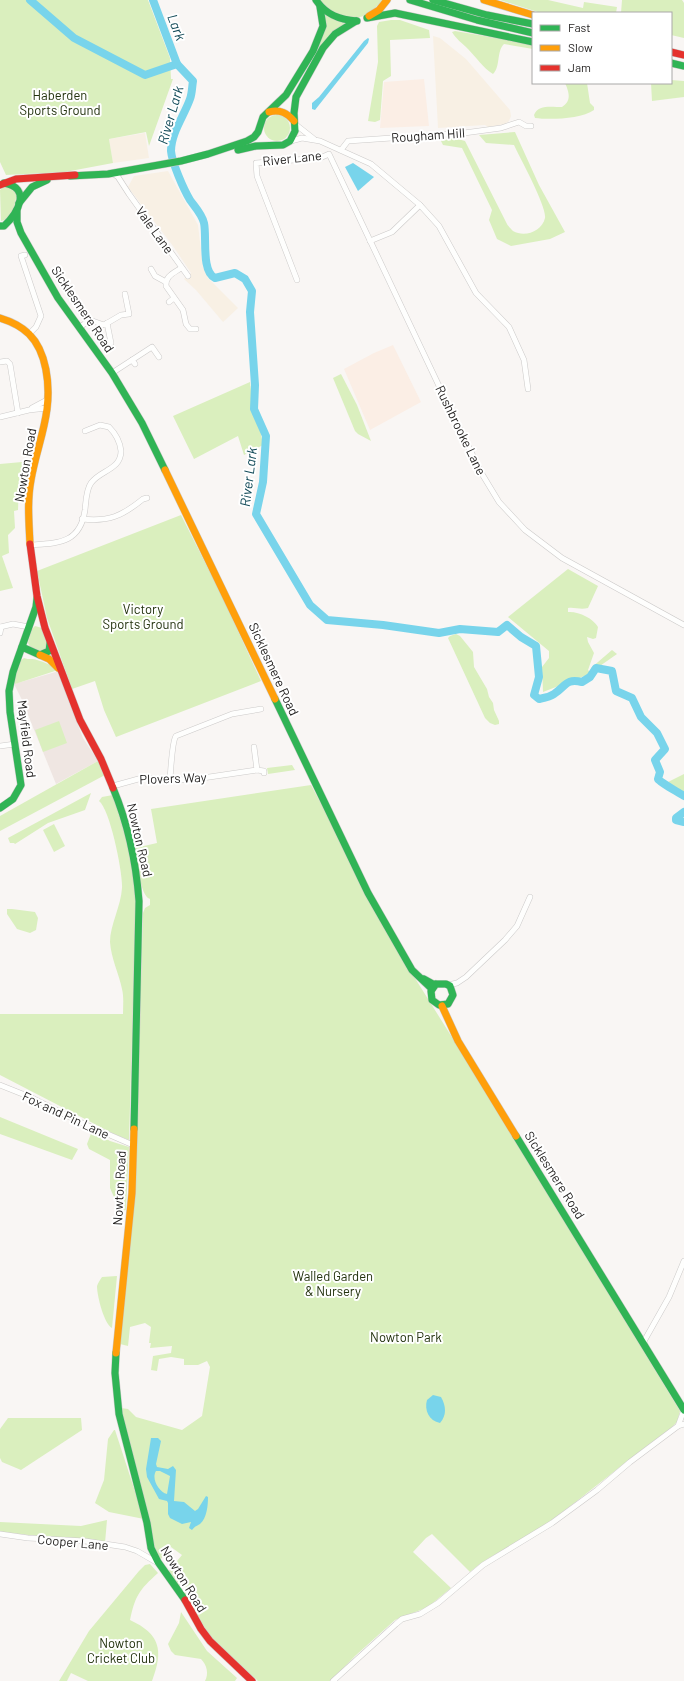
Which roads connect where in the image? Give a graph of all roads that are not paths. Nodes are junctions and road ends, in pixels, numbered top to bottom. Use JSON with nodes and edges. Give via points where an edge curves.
{"nodes":[{"id":1,"x":316,"y":0,"type":"edge"},
{"id":2,"x":386,"y":0,"type":"edge"},
{"id":3,"x":410,"y":0,"type":"edge"},
{"id":4,"x":433,"y":0,"type":"edge"},
{"id":5,"x":484,"y":0,"type":"edge"},
{"id":6,"x":320,"y":7,"type":"junction"},
{"id":7,"x":532,"y":15,"type":"edge"},
{"id":8,"x":367,"y":18,"type":"junction"},
{"id":9,"x":356,"y":21,"type":"junction"},
{"id":10,"x":532,"y":24,"type":"edge"},
{"id":11,"x":532,"y":33,"type":"edge"},
{"id":12,"x":532,"y":42,"type":"edge"},
{"id":13,"x":672,"y":52,"type":"edge"},
{"id":14,"x":684,"y":55,"type":"edge"},
{"id":15,"x":672,"y":63,"type":"edge"},
{"id":16,"x":684,"y":66,"type":"edge"},
{"id":17,"x":268,"y":112,"type":"junction"},
{"id":18,"x":294,"y":123,"type":"junction"},
{"id":19,"x":261,"y":124,"type":"junction"},
{"id":20,"x":531,"y":126,"type":"dead end"},
{"id":21,"x":315,"y":140,"type":"junction"},
{"id":22,"x":290,"y":141,"type":"junction"},
{"id":23,"x":277,"y":144,"type":"junction"},
{"id":24,"x":341,"y":150,"type":"junction"},
{"id":25,"x":208,"y":154,"type":"junction"},
{"id":26,"x":329,"y":154,"type":"joint"},
{"id":27,"x":167,"y":162,"type":"junction"},
{"id":28,"x":128,"y":171,"type":"junction"},
{"id":29,"x":113,"y":173,"type":"junction"},
{"id":30,"x":70,"y":176,"type":"junction"},
{"id":31,"x":58,"y":177,"type":"junction"},
{"id":32,"x":1,"y":184,"type":"edge"},
{"id":33,"x":122,"y":184,"type":"junction"},
{"id":34,"x":420,"y":205,"type":"junction"},
{"id":35,"x":18,"y":206,"type":"junction"},
{"id":36,"x":2,"y":226,"type":"edge"},
{"id":37,"x":370,"y":241,"type":"junction"},
{"id":38,"x":25,"y":255,"type":"dead end"},
{"id":39,"x":35,"y":259,"type":"junction"},
{"id":40,"x":181,"y":268,"type":"junction"},
{"id":41,"x":151,"y":269,"type":"dead end"},
{"id":42,"x":188,"y":276,"type":"dead end"},
{"id":43,"x":297,"y":280,"type":"dead end"},
{"id":44,"x":166,"y":282,"type":"junction"},
{"id":45,"x":125,"y":294,"type":"dead end"},
{"id":46,"x":174,"y":298,"type":"junction"},
{"id":47,"x":169,"y":302,"type":"dead end"},
{"id":48,"x":0,"y":318,"type":"edge"},
{"id":49,"x":107,"y":323,"type":"junction"},
{"id":50,"x":80,"y":327,"type":"junction"},
{"id":51,"x":196,"y":329,"type":"dead end"},
{"id":52,"x":29,"y":334,"type":"junction"},
{"id":53,"x":111,"y":342,"type":"dead end"},
{"id":54,"x":159,"y":357,"type":"dead end"},
{"id":55,"x":0,"y":362,"type":"edge"},
{"id":56,"x":112,"y":373,"type":"junction"},
{"id":57,"x":528,"y":389,"type":"dead end"},
{"id":58,"x":47,"y":400,"type":"junction"},
{"id":59,"x":47,"y":408,"type":"junction"},
{"id":60,"x":29,"y":410,"type":"junction"},
{"id":61,"x":18,"y":413,"type":"junction"},
{"id":62,"x":0,"y":417,"type":"edge"},
{"id":63,"x":89,"y":431,"type":"dead end"},
{"id":64,"x":147,"y":498,"type":"dead end"},
{"id":65,"x":82,"y":519,"type":"junction"},
{"id":66,"x":30,"y":545,"type":"junction"},
{"id":67,"x":37,"y":596,"type":"junction"},
{"id":68,"x":684,"y":625,"type":"edge"},
{"id":69,"x":0,"y":627,"type":"edge"},
{"id":70,"x":29,"y":627,"type":"junction"},
{"id":71,"x":45,"y":628,"type":"junction"},
{"id":72,"x":0,"y":633,"type":"edge"},
{"id":73,"x":49,"y":639,"type":"junction"},
{"id":74,"x":22,"y":647,"type":"junction"},
{"id":75,"x":40,"y":655,"type":"junction"},
{"id":76,"x":61,"y":672,"type":"junction"},
{"id":77,"x":259,"y":708,"type":"dead end"},
{"id":78,"x":15,"y":744,"type":"junction"},
{"id":79,"x":0,"y":746,"type":"edge"},
{"id":80,"x":254,"y":748,"type":"dead end"},
{"id":81,"x":257,"y":770,"type":"junction"},
{"id":82,"x":264,"y":773,"type":"dead end"},
{"id":83,"x":170,"y":778,"type":"junction"},
{"id":84,"x":114,"y":786,"type":"junction"},
{"id":85,"x":0,"y":808,"type":"edge"},
{"id":86,"x":530,"y":897,"type":"dead end"},
{"id":87,"x":434,"y":987,"type":"junction"},
{"id":88,"x":450,"y":987,"type":"junction"},
{"id":89,"x":445,"y":1005,"type":"junction"},
{"id":90,"x":0,"y":1085,"type":"edge"},
{"id":91,"x":133,"y":1145,"type":"junction"},
{"id":92,"x":684,"y":1261,"type":"edge"},
{"id":93,"x":643,"y":1343,"type":"junction"},
{"id":94,"x":684,"y":1410,"type":"edge"},
{"id":95,"x":684,"y":1424,"type":"edge"},
{"id":96,"x":678,"y":1426,"type":"junction"},
{"id":97,"x":0,"y":1534,"type":"edge"},
{"id":98,"x":151,"y":1548,"type":"junction"},
{"id":99,"x":145,"y":1556,"type":"junction"},
{"id":100,"x":158,"y":1562,"type":"junction"},
{"id":101,"x":252,"y":1681,"type":"edge"},
{"id":102,"x":333,"y":1681,"type":"edge"}],
"edges":[{"from":1,"to":6,"type":"main road"},
{"from":2,"to":8,"type":"main road","via":[[379,10]]},
{"from":3,"to":11,"type":"main road"},
{"from":4,"to":10,"type":"main road"},
{"from":5,"to":7,"type":"main road"},
{"from":6,"to":9,"type":"main road","via":[[338,19]]},
{"from":6,"to":17,"type":"main road","via":[[323,26],[313,51],[286,95]]},
{"from":8,"to":9,"type":"main road"},
{"from":8,"to":12,"type":"main road","via":[[395,13]]},
{"from":9,"to":18,"type":"main road","via":[[335,34],[326,44],[296,97]]},
{"from":13,"to":14,"type":"main road"},
{"from":15,"to":16,"type":"main road"},
{"from":17,"to":18,"type":"main road","via":[[282,111],[290,116]]},
{"from":17,"to":19,"type":"main road"},
{"from":18,"to":21,"type":"street"},
{"from":18,"to":22,"type":"main road","via":[[295,131]]},
{"from":19,"to":23,"type":"main road","via":[[265,137]]},
{"from":19,"to":25,"type":"main road","via":[[254,137],[247,141]]},
{"from":20,"to":24,"type":"street","name":"Rougham Hill","via":[[519,122],[501,128],[464,133],[348,141]]},
{"from":21,"to":22,"type":"street","via":[[300,138]]},
{"from":21,"to":24,"type":"street"},
{"from":22,"to":23,"type":"main road","via":[[283,145]]},
{"from":23,"to":25,"type":"main road","via":[[217,155]]},
{"from":24,"to":34,"type":"street","via":[[371,164]]},
{"from":25,"to":27,"type":"main road"},
{"from":26,"to":37,"type":"street","name":"Rushbrooke Lane"},
{"from":26,"to":43,"type":"street","name":"River Lane","via":[[320,158],[256,162],[257,176]]},
{"from":27,"to":28,"type":"main road"},
{"from":27,"to":30,"type":"main road"},
{"from":28,"to":29,"type":"main road"},
{"from":28,"to":33,"type":"street"},
{"from":29,"to":30,"type":"main road"},
{"from":29,"to":33,"type":"street","name":"Vale Lane"},
{"from":30,"to":31,"type":"main road"},
{"from":31,"to":32,"type":"main road","via":[[16,179]]},
{"from":31,"to":35,"type":"main road","via":[[37,183]]},
{"from":32,"to":35,"type":"main road","name":"Sicklesmere Road","via":[[13,184],[18,189]]},
{"from":33,"to":40,"type":"street","name":"Vale Lane"},
{"from":34,"to":37,"type":"street","via":[[392,232]]},
{"from":34,"to":57,"type":"street","via":[[439,226],[476,293],[509,327],[524,360]]},
{"from":35,"to":36,"type":"main road","via":[[9,222]]},
{"from":35,"to":39,"type":"main road","name":"Sicklesmere Road","via":[[18,226]]},
{"from":36,"to":39,"type":"main road","name":"Sicklesmere Road","via":[[14,232]]},
{"from":37,"to":68,"type":"street","name":"Rushbrooke Lane","via":[[473,456],[499,502],[525,530],[562,558]]},
{"from":38,"to":52,"type":"street","via":[[22,256],[41,316]]},
{"from":39,"to":50,"type":"main road","name":"Sicklesmere Road","via":[[58,298]]},
{"from":40,"to":42,"type":"street","name":"Vale Lane"},
{"from":40,"to":44,"type":"street","via":[[168,277]]},
{"from":41,"to":44,"type":"street","via":[[155,276]]},
{"from":44,"to":46,"type":"street"},
{"from":45,"to":49,"type":"street","via":[[129,314],[121,315]]},
{"from":46,"to":47,"type":"street"},
{"from":46,"to":51,"type":"street","via":[[183,310],[186,324],[190,329]]},
{"from":48,"to":52,"type":"main road","name":"Nowton Road","via":[[12,322]]},
{"from":49,"to":50,"type":"street","via":[[104,325],[90,320]]},
{"from":49,"to":53,"type":"street"},
{"from":50,"to":56,"type":"main road","name":"Sicklesmere Road"},
{"from":52,"to":58,"type":"main road","name":"Nowton Road","via":[[43,359]]},
{"from":54,"to":56,"type":"street","name":"Sicklesmere Road","via":[[152,347],[133,362]]},
{"from":55,"to":61,"type":"street","via":[[7,361],[10,364]]},
{"from":56,"to":87,"type":"main road","name":"Sicklesmere Road","via":[[155,449],[368,893],[412,970]]},
{"from":58,"to":59,"type":"main road","name":"Nowton Road"},
{"from":58,"to":60,"type":"street"},
{"from":59,"to":60,"type":"street"},
{"from":59,"to":66,"type":"main road","name":"Nowton Road","via":[[31,481],[28,510]]},
{"from":60,"to":61,"type":"street"},
{"from":61,"to":62,"type":"street"},
{"from":63,"to":65,"type":"street","via":[[100,425],[109,427],[117,438],[121,452],[114,466],[91,483]]},
{"from":64,"to":65,"type":"street","via":[[109,519]]},
{"from":65,"to":66,"type":"street","via":[[69,539]]},
{"from":66,"to":67,"type":"main road","name":"Nowton Road"},
{"from":67,"to":70,"type":"main road","name":"Mayfield Road"},
{"from":67,"to":71,"type":"main road","name":"Nowton Road"},
{"from":69,"to":70,"type":"street","via":[[13,624]]},
{"from":69,"to":72,"type":"street"},
{"from":70,"to":71,"type":"main road","via":[[38,623]]},
{"from":70,"to":74,"type":"main road","name":"Mayfield Road"},
{"from":71,"to":73,"type":"main road","name":"Nowton Road"},
{"from":73,"to":75,"type":"main road","via":[[49,651]]},
{"from":73,"to":76,"type":"main road","name":"Nowton Road"},
{"from":74,"to":75,"type":"main road","name":"Nowton Road"},
{"from":74,"to":78,"type":"main road","name":"Mayfield Road","via":[[9,691]]},
{"from":75,"to":76,"type":"main road","name":"Nowton Road","via":[[54,663]]},
{"from":76,"to":84,"type":"main road","name":"Nowton Road","via":[[78,716]]},
{"from":77,"to":83,"type":"street","via":[[232,714],[176,736],[172,743]]},
{"from":78,"to":79,"type":"street"},
{"from":78,"to":85,"type":"main road","name":"Mayfield Road","via":[[21,786],[13,800]]},
{"from":80,"to":81,"type":"street"},
{"from":81,"to":82,"type":"street"},
{"from":81,"to":83,"type":"street","name":"Plovers Way","via":[[190,780]]},
{"from":83,"to":84,"type":"street","name":"Plovers Way","via":[[142,778]]},
{"from":84,"to":91,"type":"main road","name":"Nowton Road","via":[[134,853],[139,901],[140,947]]},
{"from":86,"to":88,"type":"street","via":[[517,926],[505,940],[466,977]]},
{"from":87,"to":88,"type":"main road","via":[[443,983]]},
{"from":87,"to":89,"type":"main road","name":"Sicklesmere Road","via":[[430,994],[432,1000],[436,1004]]},
{"from":88,"to":89,"type":"main road","via":[[452,998]]},
{"from":89,"to":93,"type":"main road","name":"Sicklesmere Road","via":[[458,1041]]},
{"from":90,"to":91,"type":"street","name":"Fox and Pin Lane"},
{"from":91,"to":98,"type":"main road","name":"Nowton Road","via":[[132,1192],[115,1373],[119,1414]]},
{"from":92,"to":93,"type":"street","via":[[669,1297]]},
{"from":93,"to":94,"type":"main road","name":"Sicklesmere Road"},
{"from":94,"to":96,"type":"street"},
{"from":95,"to":96,"type":"street"},
{"from":96,"to":102,"type":"street","via":[[552,1523],[483,1565],[438,1604],[420,1614],[402,1619]]},
{"from":97,"to":99,"type":"street","name":"Cooper Lane","via":[[125,1547]]},
{"from":98,"to":99,"type":"street"},
{"from":98,"to":100,"type":"main road","name":"Nowton Road"},
{"from":99,"to":100,"type":"street","name":"Cooper Lane"},
{"from":100,"to":101,"type":"main road","name":"Nowton Road","via":[[179,1590],[210,1641]]}]}
